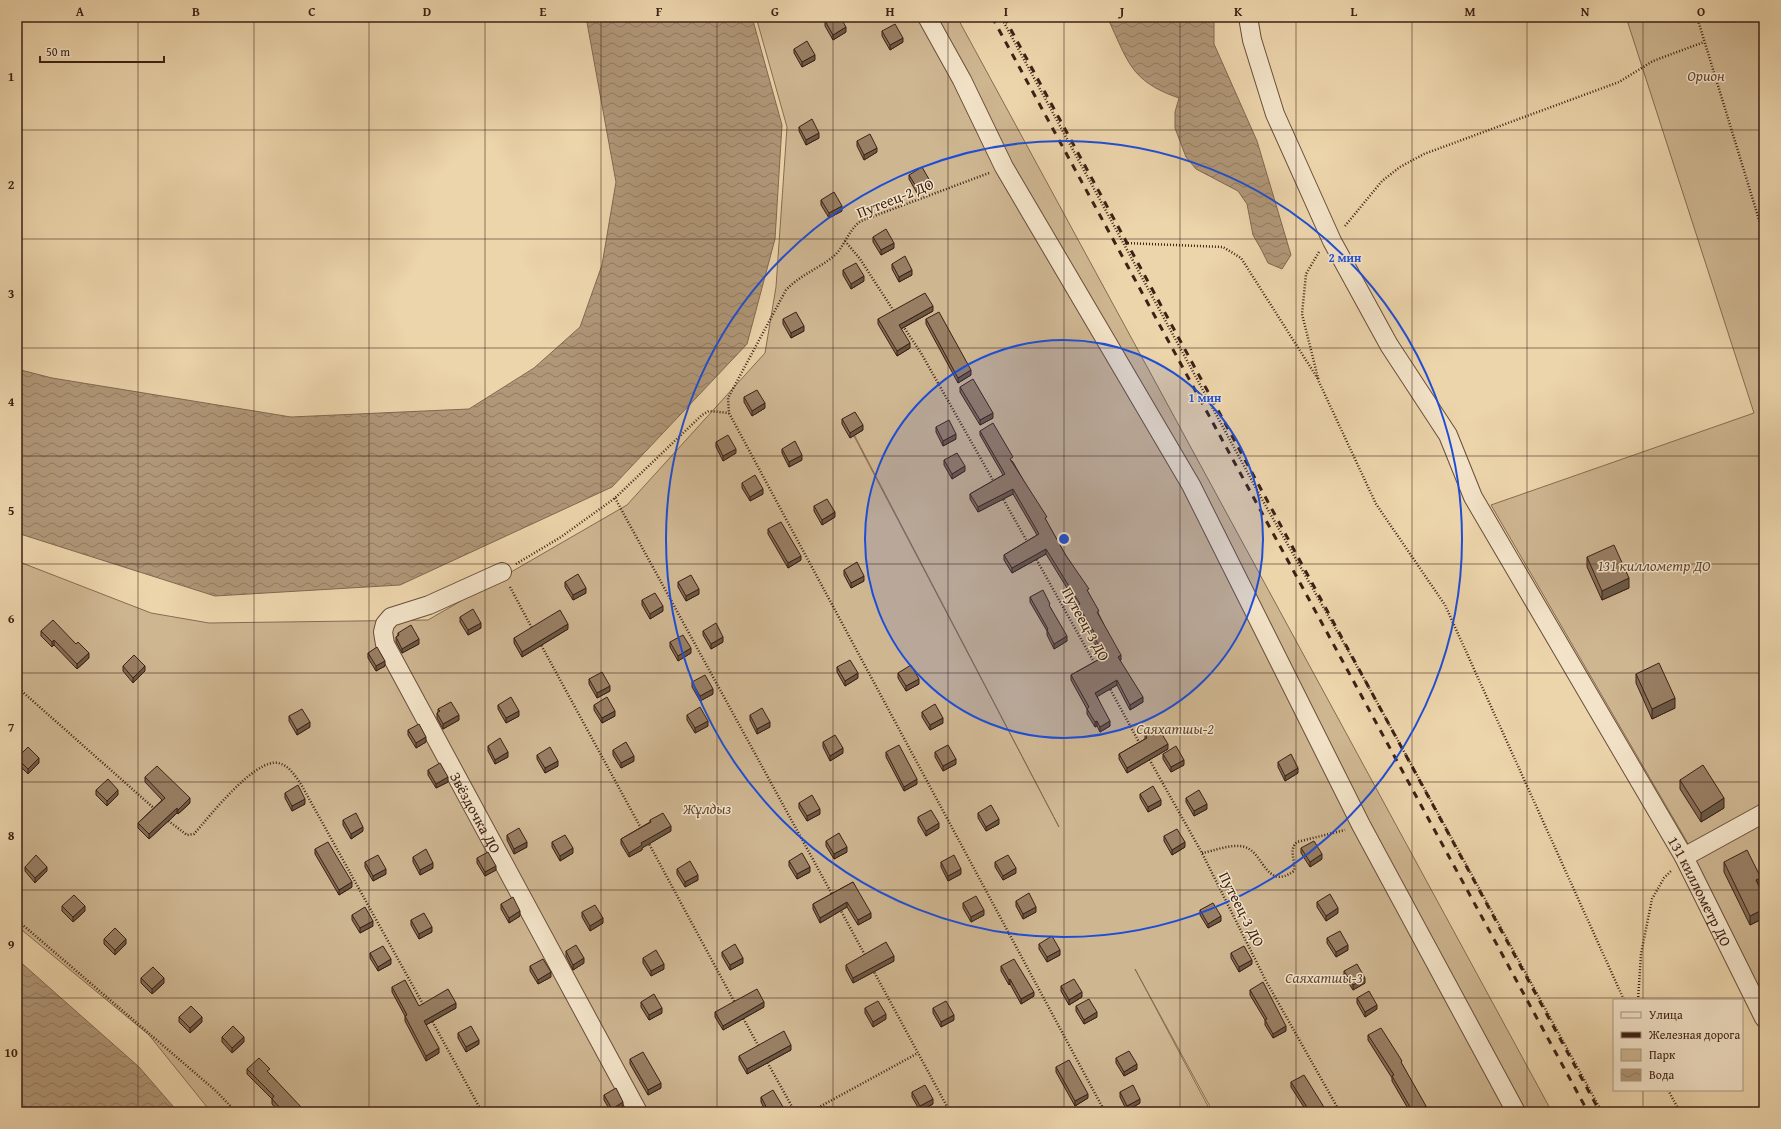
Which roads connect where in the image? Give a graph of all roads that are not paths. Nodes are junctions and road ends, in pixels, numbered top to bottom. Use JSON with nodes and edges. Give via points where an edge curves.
{"nodes":[{"id":1,"x":927,"y":17,"type":"edge"},
{"id":2,"x":1248,"y":17,"type":"edge"},
{"id":3,"x":502,"y":572,"type":"road end"},
{"id":4,"x":1764,"y":813,"type":"edge"},
{"id":5,"x":1684,"y":857,"type":"junction"},
{"id":6,"x":1764,"y":1018,"type":"edge"},
{"id":7,"x":638,"y":1112,"type":"edge"},
{"id":8,"x":1516,"y":1112,"type":"edge"}],
"edges":[{"from":1,"to":8,"type":"street","via":[[962,80],[1004,167],[1191,485],[1361,825]]},
{"from":2,"to":5,"type":"street","name":"131 киллометр ДО","via":[[1252,40],[1275,114],[1332,241],[1389,346],[1448,435],[1473,497]]},
{"from":3,"to":7,"type":"street","name":"Звёздочка ДО","via":[[429,605],[391,617],[383,632],[385,644]]},
{"from":4,"to":5,"type":"street"},
{"from":5,"to":6,"type":"street","name":"131 киллометр ДО"}]}
